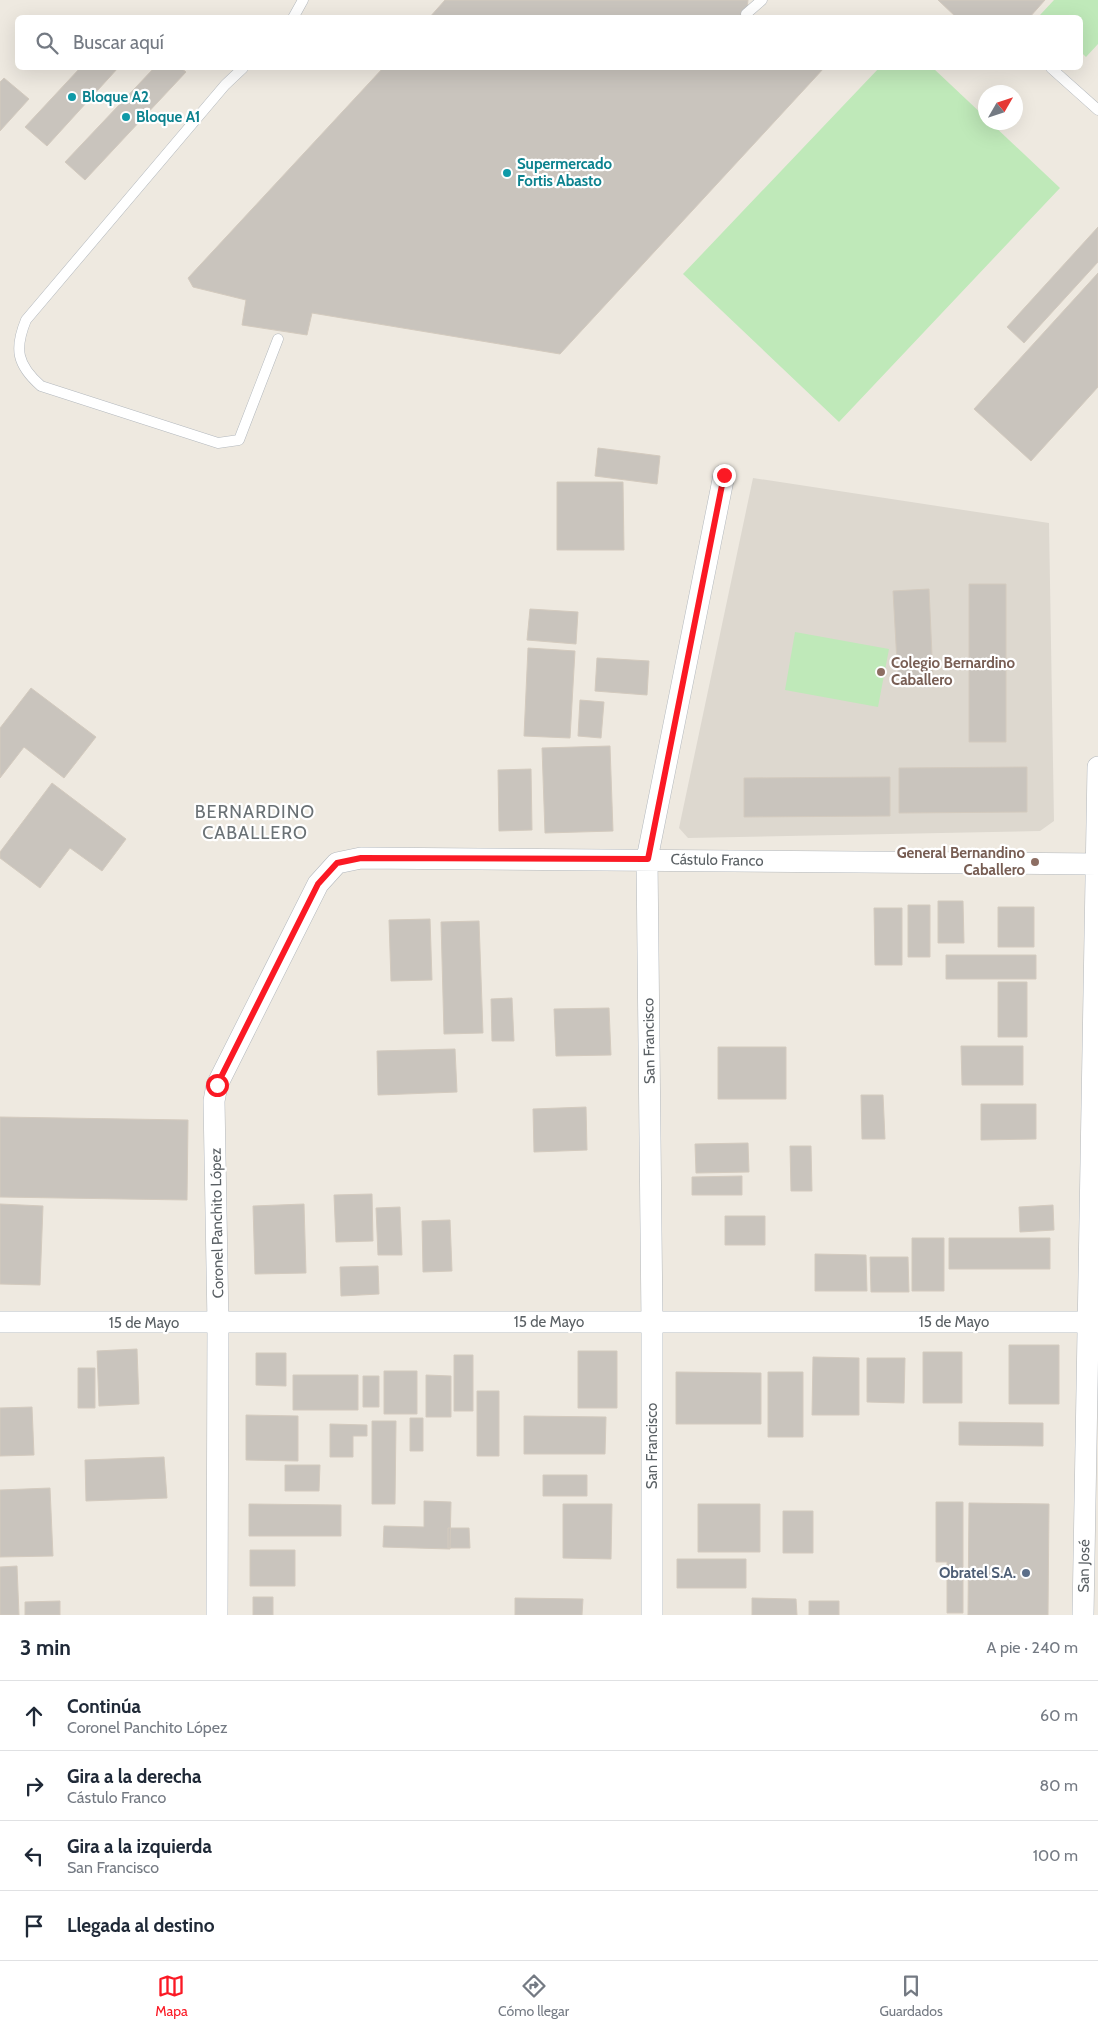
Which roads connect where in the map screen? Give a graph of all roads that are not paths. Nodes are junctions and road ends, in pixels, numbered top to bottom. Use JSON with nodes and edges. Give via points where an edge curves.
{"nodes":[{"id":1,"x":303,"y":0,"type":"edge"},
{"id":2,"x":762,"y":0,"type":"edge"},
{"id":3,"x":746,"y":14,"type":"dead end"},
{"id":4,"x":295,"y":15,"type":"edge"},
{"id":5,"x":241,"y":70,"type":"edge"},
{"id":6,"x":1053,"y":70,"type":"edge"},
{"id":7,"x":1098,"y":110,"type":"edge"},
{"id":8,"x":278,"y":340,"type":"dead end"},
{"id":9,"x":724,"y":475,"type":"dead end"},
{"id":10,"x":1098,"y":767,"type":"edge"},
{"id":11,"x":648,"y":859,"type":"junction"},
{"id":12,"x":337,"y":863,"type":"joint"},
{"id":13,"x":1097,"y":864,"type":"edge"},
{"id":14,"x":0,"y":1322,"type":"edge"},
{"id":15,"x":652,"y":1322,"type":"junction"},
{"id":16,"x":1093,"y":1322,"type":"edge"},
{"id":17,"x":218,"y":1323,"type":"junction"},
{"id":18,"x":217,"y":1615,"type":"edge"},
{"id":19,"x":652,"y":1615,"type":"edge"},
{"id":20,"x":1083,"y":1615,"type":"edge"}],
"edges":[{"from":1,"to":4,"type":"lane"},
{"from":2,"to":3,"type":"lane"},
{"from":5,"to":8,"type":"lane","via":[[26,320],[18,338],[20,357],[30,376],[41,386],[228,443],[239,440]]},
{"from":6,"to":7,"type":"lane"},
{"from":9,"to":11,"type":"street","name":"San Francisco"},
{"from":10,"to":13,"type":"street","name":"San José"},
{"from":11,"to":12,"type":"street","name":"Cástulo Franco","via":[[361,858]]},
{"from":11,"to":13,"type":"street","name":"Cástulo Franco"},
{"from":11,"to":15,"type":"street","name":"San Francisco"},
{"from":12,"to":17,"type":"street","name":"Coronel Panchito López","via":[[318,884],[217,1085],[214,1101]]},
{"from":13,"to":16,"type":"street","name":"San José"},
{"from":14,"to":17,"type":"street","name":"15 de Mayo"},
{"from":15,"to":16,"type":"street","name":"15 de Mayo"},
{"from":15,"to":17,"type":"street","name":"15 de Mayo"},
{"from":15,"to":19,"type":"street","name":"San Francisco"},
{"from":16,"to":20,"type":"street","name":"San José"},
{"from":17,"to":18,"type":"street","name":"Coronel Panchito López"}]}
